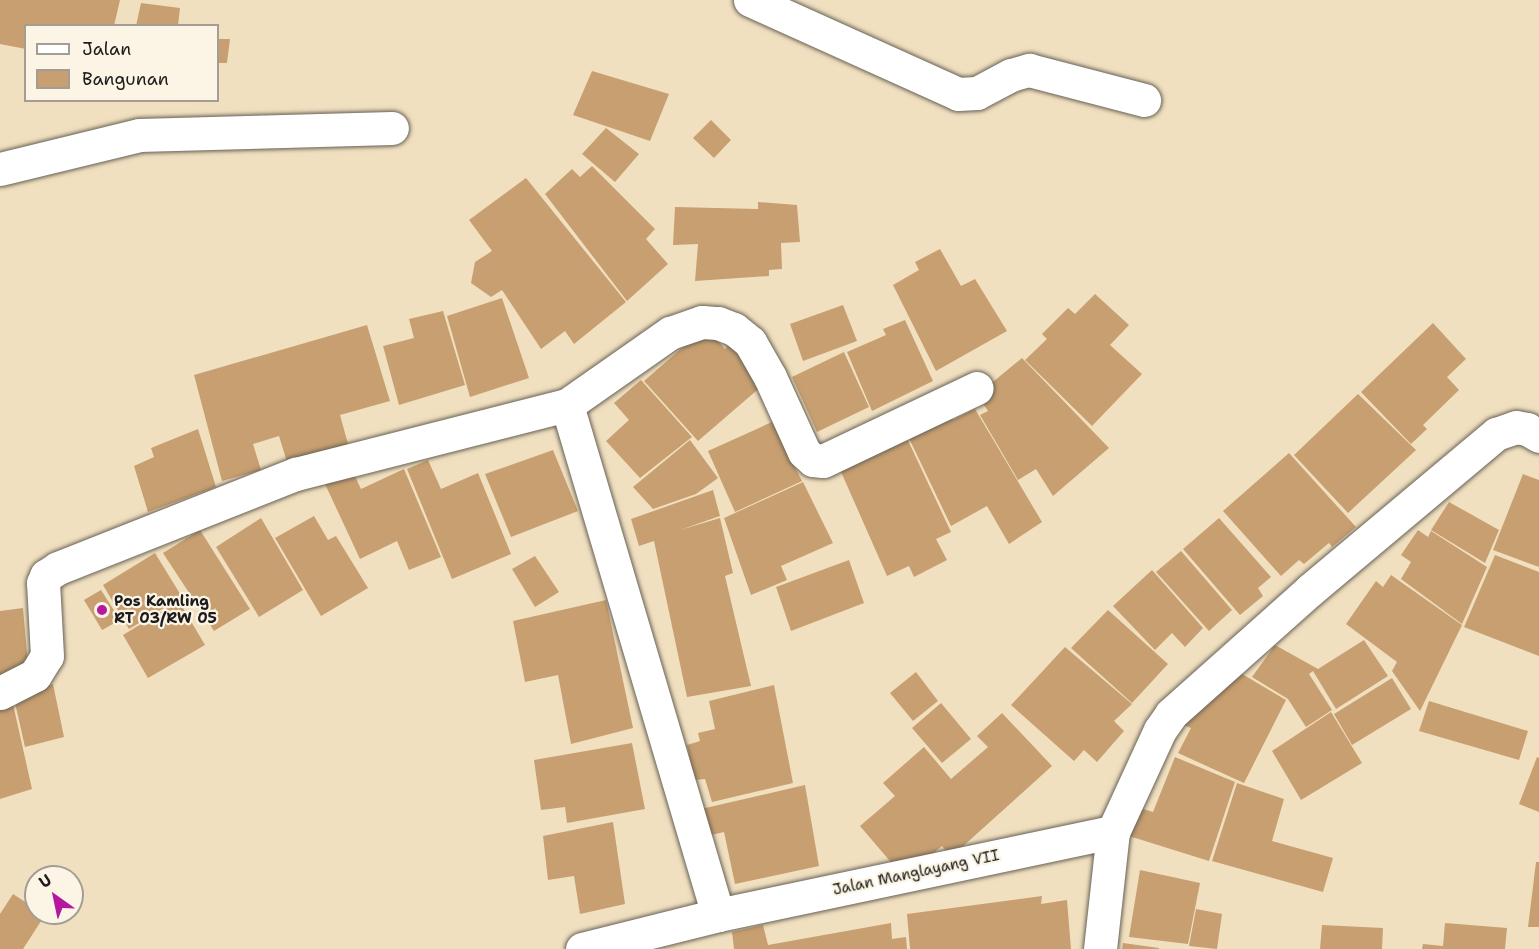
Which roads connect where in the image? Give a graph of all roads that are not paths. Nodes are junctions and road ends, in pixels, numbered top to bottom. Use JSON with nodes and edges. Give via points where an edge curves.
{"nodes":[{"id":1,"x":750,"y":0,"type":"edge"},
{"id":2,"x":1144,"y":100,"type":"dead end"},
{"id":3,"x":392,"y":128,"type":"dead end"},
{"id":4,"x":0,"y":169,"type":"edge"},
{"id":5,"x":977,"y":388,"type":"dead end"},
{"id":6,"x":567,"y":405,"type":"junction"},
{"id":7,"x":1539,"y":436,"type":"edge"},
{"id":8,"x":0,"y":693,"type":"edge"},
{"id":9,"x":1113,"y":832,"type":"junction"},
{"id":10,"x":718,"y":915,"type":"junction"},
{"id":11,"x":582,"y":949,"type":"edge"},
{"id":12,"x":1100,"y":949,"type":"edge"}],
"edges":[{"from":1,"to":2,"type":"street","via":[[958,94],[976,93],[1029,70]]},
{"from":3,"to":4,"type":"street","via":[[139,135]]},
{"from":5,"to":6,"type":"street","via":[[824,461],[813,460],[800,444],[750,342],[734,329],[702,322],[670,333]]},
{"from":6,"to":8,"type":"street","via":[[296,474],[58,568],[43,583],[47,656],[44,663],[25,682]]},
{"from":6,"to":10,"type":"street"},
{"from":7,"to":9,"type":"street","via":[[1516,428],[1496,434],[1188,696],[1160,730]]},
{"from":9,"to":10,"type":"street","name":"Jalan Manglayang VII"},
{"from":9,"to":12,"type":"street"},
{"from":10,"to":11,"type":"street","name":"Jalan Manglayang VII"}]}
